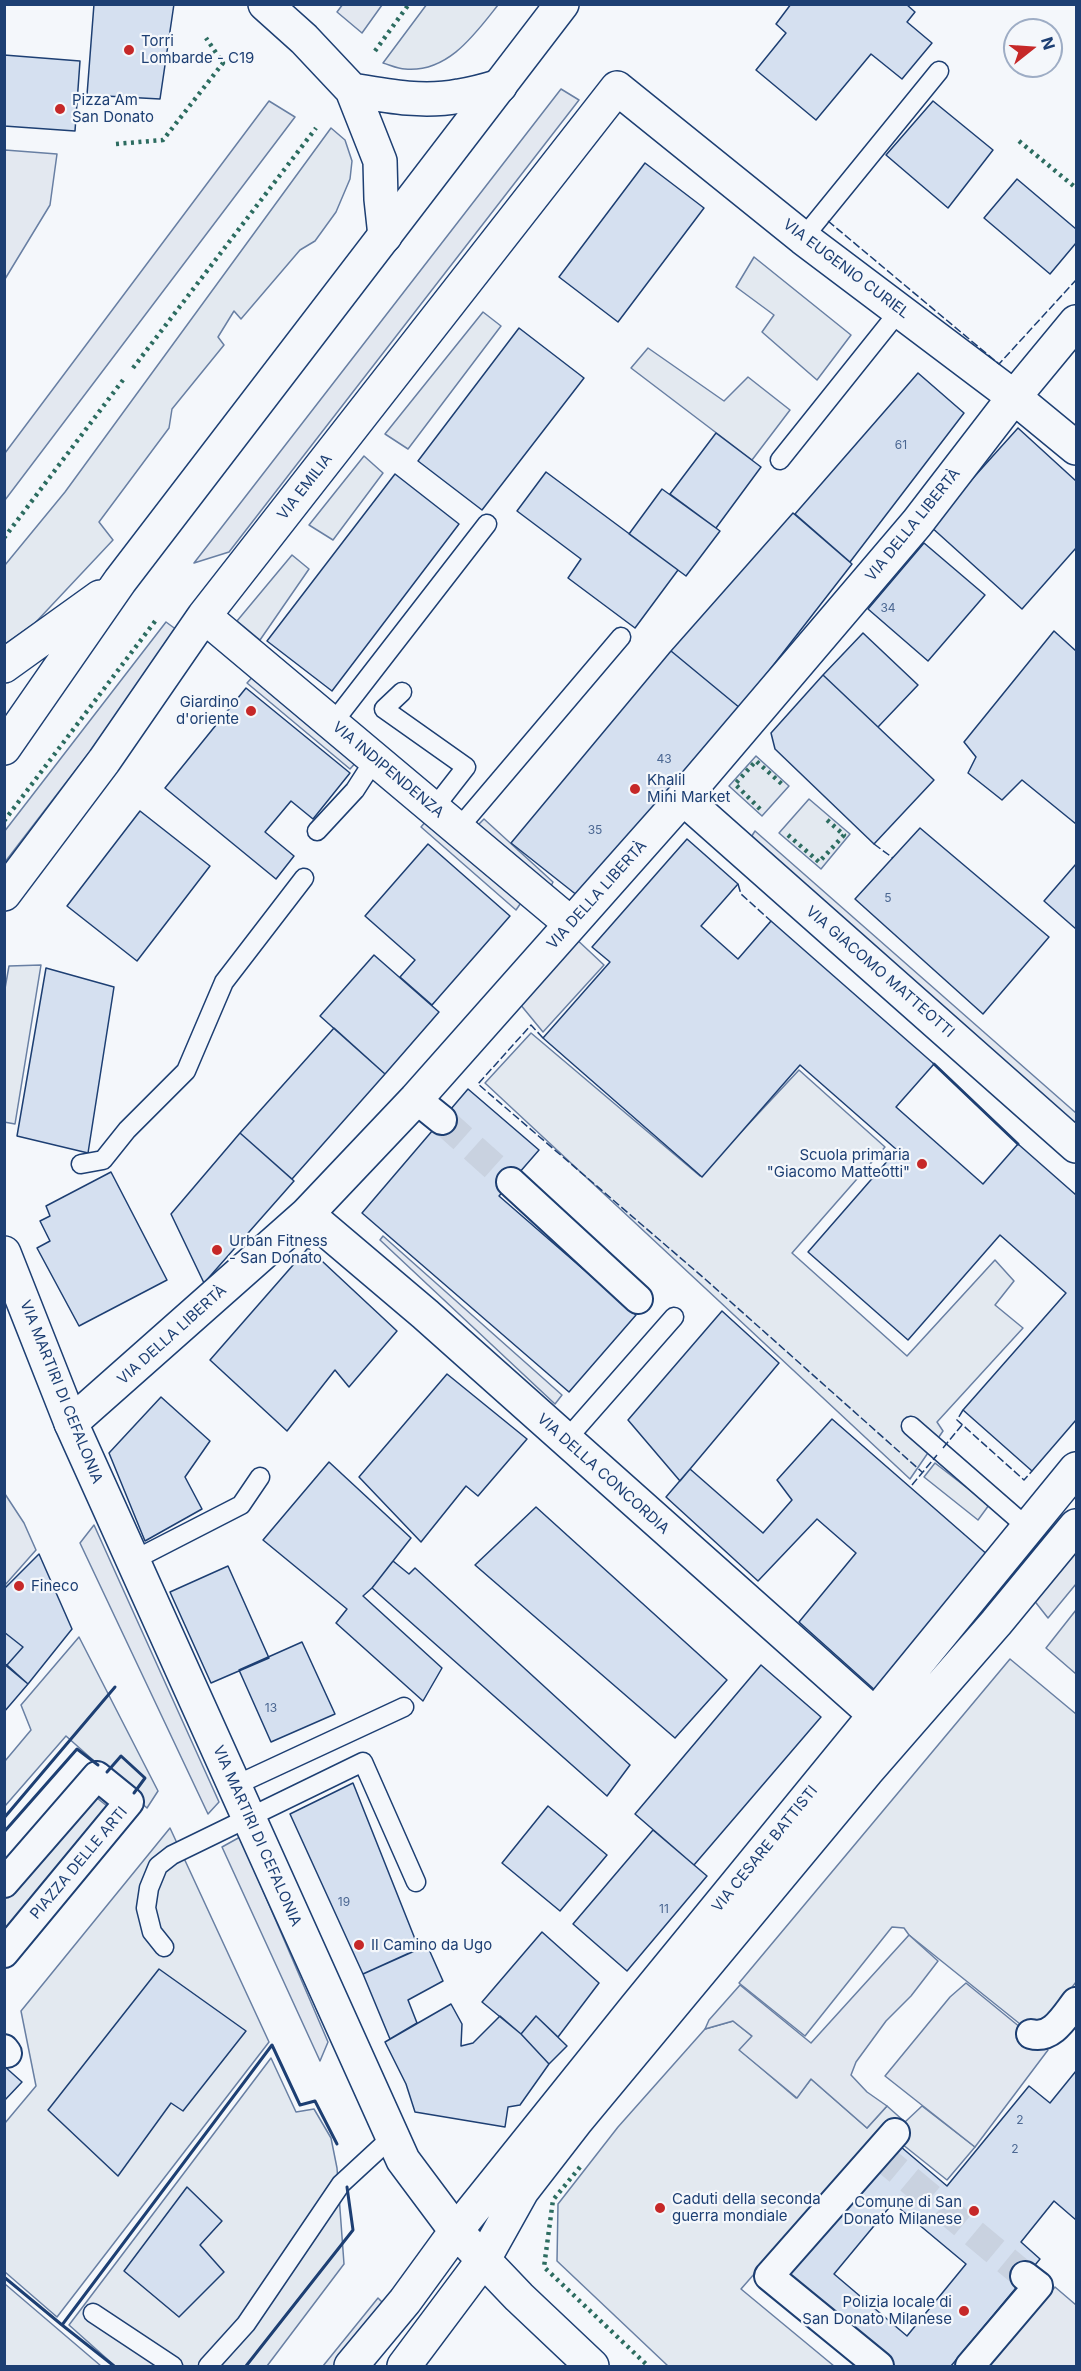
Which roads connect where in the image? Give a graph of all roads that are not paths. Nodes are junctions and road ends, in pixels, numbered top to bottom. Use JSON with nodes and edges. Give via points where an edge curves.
{"nodes":[{"id":1,"x":265,"y":4,"type":"edge"},
{"id":2,"x":562,"y":4,"type":"edge"},
{"id":3,"x":939,"y":71,"type":"dead end"},
{"id":4,"x":500,"y":86,"type":"junction"},
{"id":5,"x":617,"y":88,"type":"joint"},
{"id":6,"x":352,"y":90,"type":"junction"},
{"id":7,"x":385,"y":236,"type":"junction"},
{"id":8,"x":803,"y":238,"type":"junction"},
{"id":9,"x":900,"y":310,"type":"junction"},
{"id":10,"x":1077,"y":322,"type":"edge"},
{"id":11,"x":1014,"y":397,"type":"junction"},
{"id":12,"x":1077,"y":448,"type":"edge"},
{"id":13,"x":780,"y":460,"type":"dead end"},
{"id":14,"x":488,"y":524,"type":"dead end"},
{"id":15,"x":120,"y":581,"type":"junction"},
{"id":16,"x":204,"y":616,"type":"junction"},
{"id":17,"x":621,"y":636,"type":"dead end"},
{"id":18,"x":4,"y":666,"type":"edge"},
{"id":19,"x":402,"y":692,"type":"dead end"},
{"id":20,"x":332,"y":724,"type":"junction"},
{"id":21,"x":4,"y":747,"type":"edge"},
{"id":22,"x":375,"y":759,"type":"junction"},
{"id":23,"x":683,"y":798,"type":"junction"},
{"id":24,"x":446,"y":818,"type":"junction"},
{"id":25,"x":318,"y":831,"type":"dead end"},
{"id":26,"x":303,"y":878,"type":"dead end"},
{"id":27,"x":4,"y":894,"type":"edge"},
{"id":28,"x":571,"y":924,"type":"junction"},
{"id":29,"x":416,"y":1099,"type":"junction"},
{"id":30,"x":442,"y":1120,"type":"tunnel mouth"},
{"id":31,"x":1077,"y":1146,"type":"edge"},
{"id":32,"x":81,"y":1164,"type":"dead end"},
{"id":33,"x":511,"y":1182,"type":"tunnel mouth"},
{"id":34,"x":307,"y":1214,"type":"junction"},
{"id":35,"x":4,"y":1253,"type":"edge"},
{"id":36,"x":638,"y":1299,"type":"dead end"},
{"id":37,"x":674,"y":1317,"type":"dead end"},
{"id":38,"x":71,"y":1423,"type":"junction"},
{"id":39,"x":911,"y":1426,"type":"dead end"},
{"id":40,"x":566,"y":1440,"type":"junction"},
{"id":41,"x":1077,"y":1469,"type":"edge"},
{"id":42,"x":260,"y":1477,"type":"dead end"},
{"id":43,"x":1077,"y":1526,"type":"edge"},
{"id":44,"x":1028,"y":1528,"type":"junction"},
{"id":45,"x":132,"y":1561,"type":"junction"},
{"id":46,"x":404,"y":1707,"type":"dead end"},
{"id":47,"x":886,"y":1726,"type":"junction"},
{"id":48,"x":234,"y":1786,"type":"junction"},
{"id":49,"x":249,"y":1818,"type":"junction"},
{"id":50,"x":416,"y":1882,"type":"dead end"},
{"id":51,"x":4,"y":1883,"type":"edge"},
{"id":52,"x":164,"y":1947,"type":"dead end"},
{"id":53,"x":4,"y":1953,"type":"edge"},
{"id":54,"x":1077,"y":2002,"type":"edge"},
{"id":55,"x":1031,"y":2034,"type":"dead end"},
{"id":56,"x":895,"y":2133,"type":"dead end"},
{"id":57,"x":393,"y":2136,"type":"junction"},
{"id":58,"x":456,"y":2231,"type":"junction"},
{"id":59,"x":484,"y":2259,"type":"junction"},
{"id":60,"x":1025,"y":2276,"type":"tunnel mouth"},
{"id":61,"x":93,"y":2313,"type":"dead end"},
{"id":62,"x":172,"y":2367,"type":"edge"},
{"id":63,"x":208,"y":2367,"type":"edge"},
{"id":64,"x":351,"y":2367,"type":"edge"},
{"id":65,"x":404,"y":2367,"type":"edge"},
{"id":66,"x":592,"y":2367,"type":"edge"},
{"id":67,"x":879,"y":2367,"type":"edge"},
{"id":68,"x":970,"y":2367,"type":"edge"}],
"edges":[{"from":1,"to":6,"type":"street"},
{"from":2,"to":4,"type":"street"},
{"from":3,"to":8,"type":"lane"},
{"from":4,"to":6,"type":"street","via":[[458,97],[426,99]]},
{"from":4,"to":7,"type":"street"},
{"from":5,"to":8,"type":"street","name":"VIA EUGENIO CURIEL"},
{"from":5,"to":16,"type":"street","name":"VIA EMILIA"},
{"from":6,"to":7,"type":"street","via":[[380,161]]},
{"from":7,"to":15,"type":"street"},
{"from":8,"to":9,"type":"street","name":"VIA EUGENIO CURIEL"},
{"from":9,"to":11,"type":"street","name":"VIA EUGENIO CURIEL"},
{"from":9,"to":13,"type":"lane"},
{"from":10,"to":11,"type":"street","name":"VIA DELLA LIBERTÀ"},
{"from":11,"to":12,"type":"street","name":"VIA EUGENIO CURIEL"},
{"from":11,"to":23,"type":"street","name":"VIA DELLA LIBERTÀ","via":[[917,523]]},
{"from":14,"to":20,"type":"lane"},
{"from":15,"to":18,"type":"street"},
{"from":15,"to":21,"type":"street"},
{"from":16,"to":20,"type":"street","name":"VIA INDIPENDENZA"},
{"from":16,"to":27,"type":"street","name":"VIA EMILIA","via":[[104,761]]},
{"from":17,"to":24,"type":"lane"},
{"from":19,"to":24,"type":"lane","via":[[384,709],[466,767]]},
{"from":20,"to":22,"type":"street","name":"VIA INDIPENDENZA"},
{"from":22,"to":24,"type":"street","name":"VIA INDIPENDENZA"},
{"from":22,"to":25,"type":"lane","via":[[355,790]]},
{"from":23,"to":28,"type":"street","name":"VIA DELLA LIBERTÀ"},
{"from":23,"to":31,"type":"street","name":"VIA GIACOMO MATTEOTTI"},
{"from":24,"to":28,"type":"street","name":"VIA INDIPENDENZA"},
{"from":26,"to":32,"type":"lane","via":[[224,982],[186,1071],[103,1160]]},
{"from":28,"to":29,"type":"street","name":"VIA DELLA LIBERTÀ"},
{"from":29,"to":30,"type":"street"},
{"from":29,"to":34,"type":"street","name":"VIA DELLA LIBERTÀ"},
{"from":33,"to":36,"type":"street"},
{"from":34,"to":38,"type":"street","name":"VIA DELLA LIBERTÀ"},
{"from":34,"to":40,"type":"street","name":"VIA DELLA CONCORDIA"},
{"from":35,"to":38,"type":"street","name":"VIA MARTIRI DI CEFALONIA"},
{"from":37,"to":40,"type":"lane"},
{"from":38,"to":45,"type":"street","name":"VIA MARTIRI DI CEFALONIA"},
{"from":39,"to":44,"type":"lane"},
{"from":40,"to":47,"type":"street","name":"VIA DELLA CONCORDIA"},
{"from":41,"to":44,"type":"street","name":"VIA CESARE BATTISTI"},
{"from":42,"to":45,"type":"lane","via":[[241,1505]]},
{"from":43,"to":47,"type":"street","name":"VIA CESARE BATTISTI","via":[[996,1623]]},
{"from":44,"to":47,"type":"street","name":"VIA CESARE BATTISTI"},
{"from":45,"to":48,"type":"street","name":"VIA MARTIRI DI CEFALONIA"},
{"from":46,"to":48,"type":"lane"},
{"from":47,"to":58,"type":"street","name":"VIA CESARE BATTISTI","via":[[636,2007]]},
{"from":47,"to":59,"type":"street","name":"VIA CESARE BATTISTI","via":[[522,2191]]},
{"from":48,"to":49,"type":"street","name":"VIA MARTIRI DI CEFALONIA"},
{"from":49,"to":50,"type":"lane","via":[[363,1762]]},
{"from":49,"to":52,"type":"lane","via":[[158,1866],[146,1908],[152,1932]]},
{"from":49,"to":57,"type":"street","name":"VIA MARTIRI DI CEFALONIA"},
{"from":51,"to":53,"type":"street","name":"PIAZZA DELLE ARTI","via":[[97,1776],[129,1802]]},
{"from":54,"to":55,"type":"street","via":[[1055,2028],[1038,2036]]},
{"from":56,"to":67,"type":"street","via":[[770,2276]]},
{"from":57,"to":58,"type":"street","name":"VIA MARTIRI DI CEFALONIA","via":[[403,2160]]},
{"from":57,"to":63,"type":"lane","via":[[341,2184],[246,2324]]},
{"from":58,"to":59,"type":"street","name":"VIA MARTIRI DI CEFALONIA"},
{"from":58,"to":64,"type":"street","name":"VIA CESARE BATTISTI"},
{"from":59,"to":65,"type":"street","name":"VIA CESARE BATTISTI"},
{"from":59,"to":66,"type":"street","name":"VIA MARTIRI DI CEFALONIA"},
{"from":60,"to":68,"type":"street","via":[[1038,2286]]},
{"from":61,"to":62,"type":"lane"}]}
